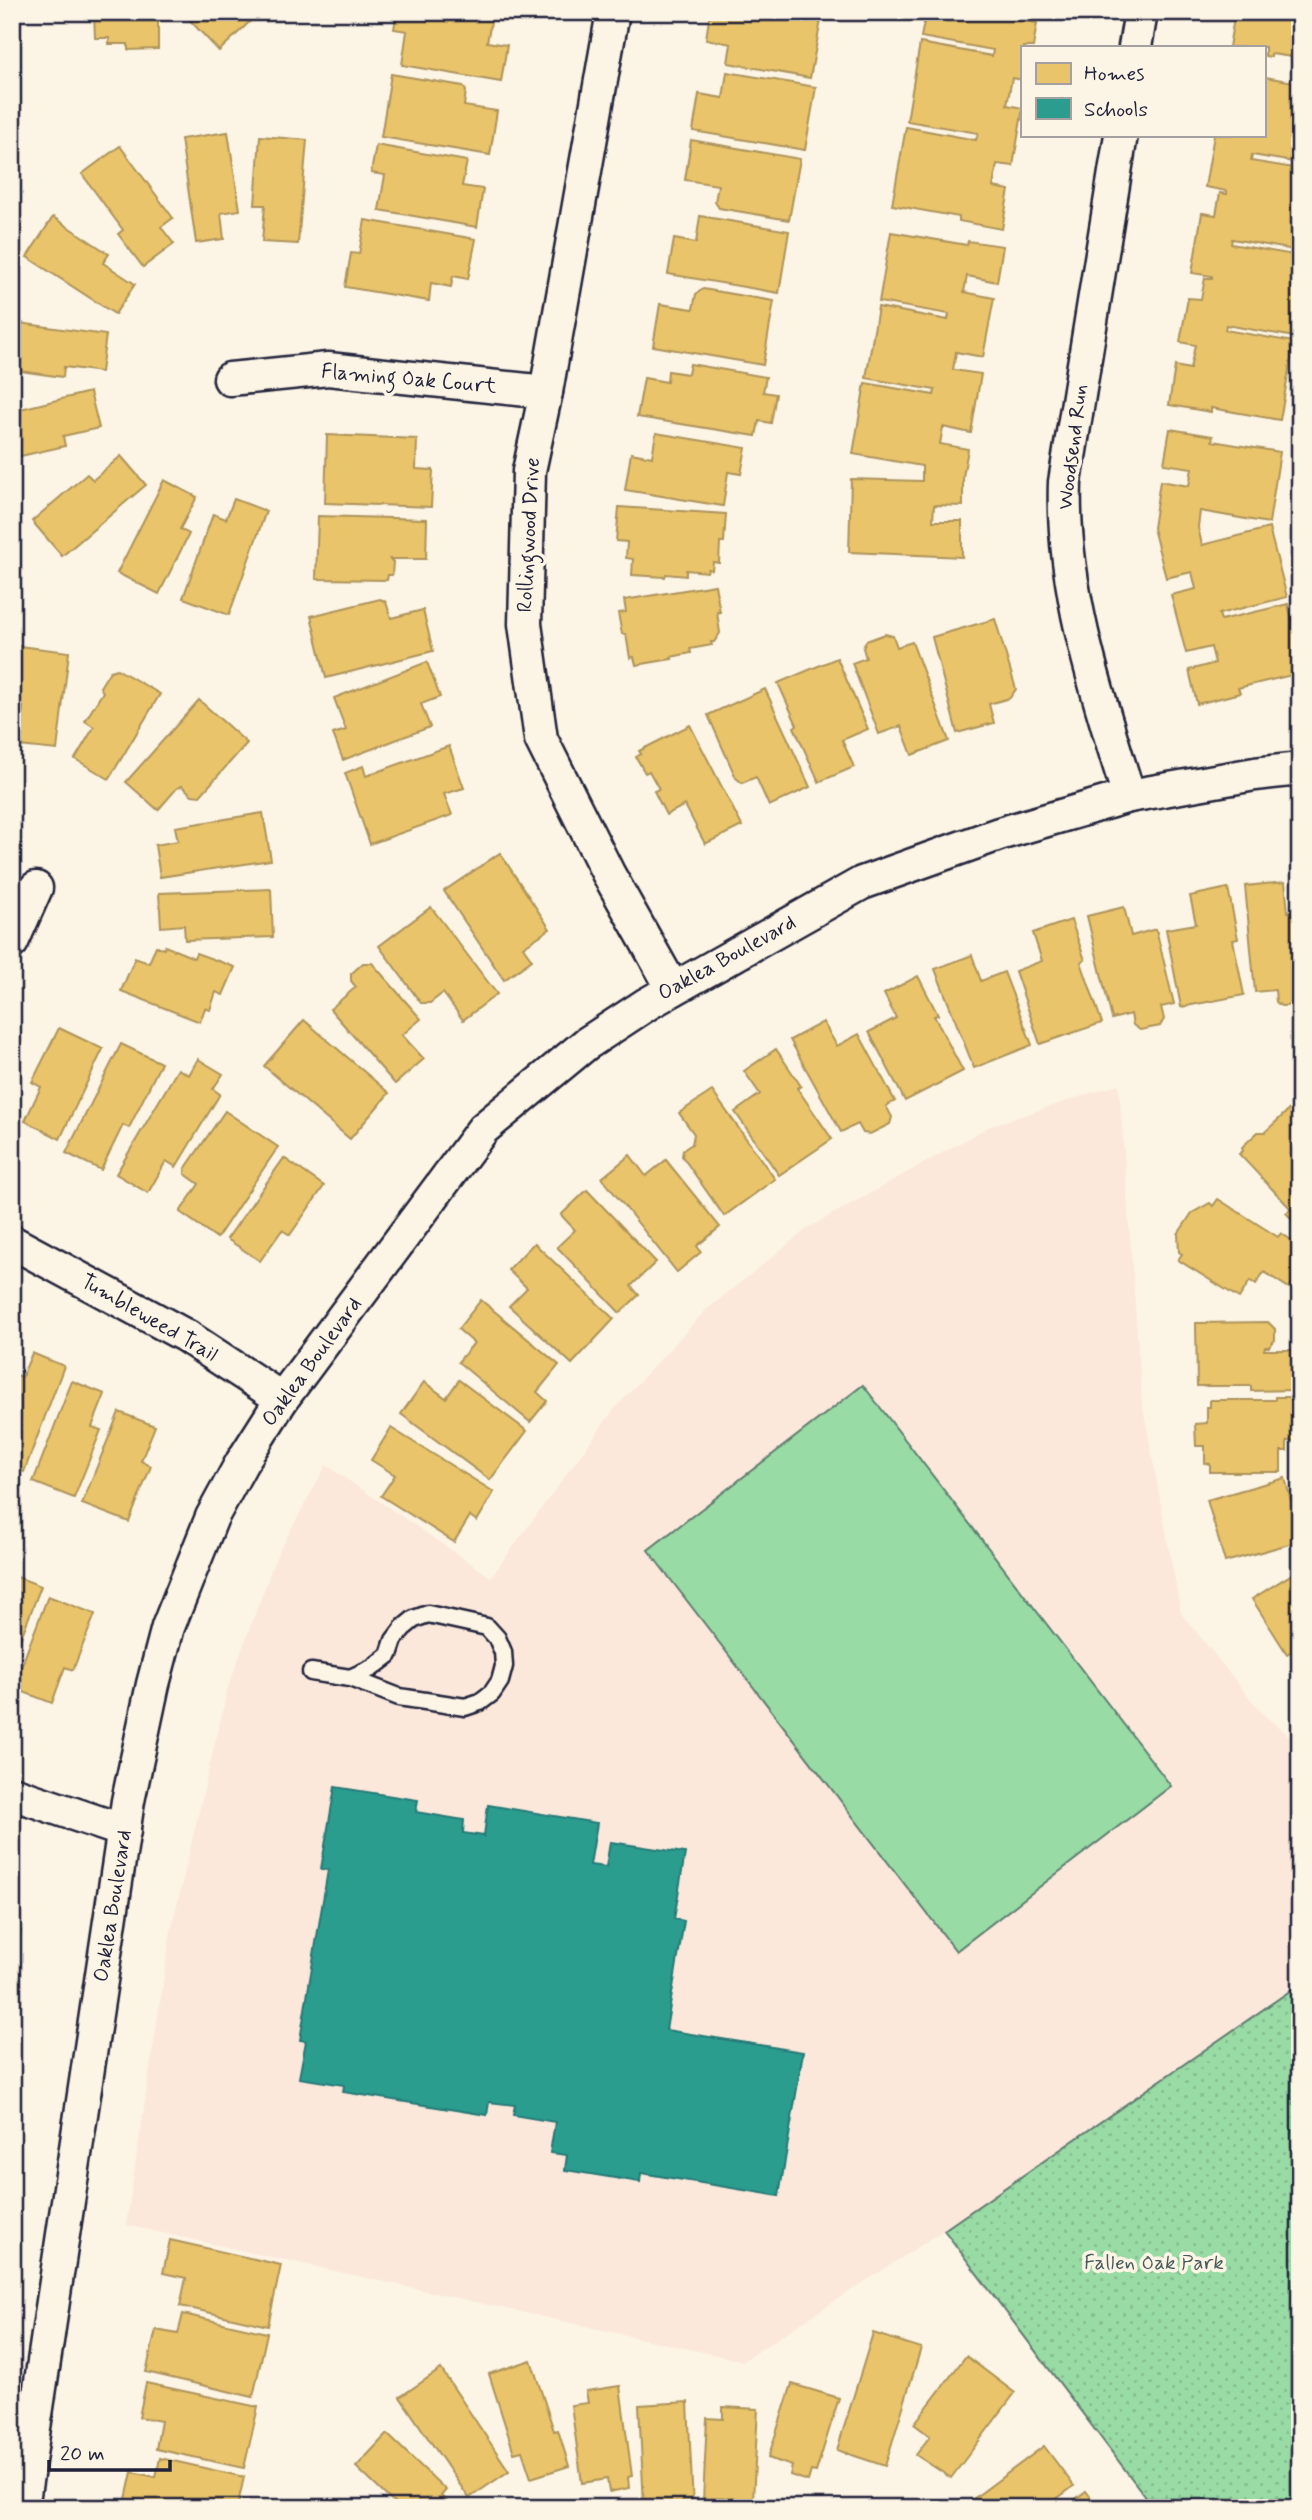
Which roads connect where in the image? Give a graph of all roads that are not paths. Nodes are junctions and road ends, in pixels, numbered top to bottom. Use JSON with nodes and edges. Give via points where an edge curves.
{"nodes":[{"id":1,"x":613,"y":12,"type":"edge"},
{"id":2,"x":1141,"y":12,"type":"edge"},
{"id":3,"x":1135,"y":46,"type":"edge"},
{"id":4,"x":1121,"y":136,"type":"edge"},
{"id":5,"x":230,"y":379,"type":"dead end"},
{"id":6,"x":546,"y":392,"type":"junction"},
{"id":7,"x":1300,"y":769,"type":"edge"},
{"id":8,"x":1129,"y":796,"type":"junction"},
{"id":9,"x":36,"y":888,"type":"dead end"},
{"id":10,"x":12,"y":943,"type":"edge"},
{"id":11,"x":673,"y":989,"type":"junction"},
{"id":12,"x":12,"y":1242,"type":"edge"},
{"id":13,"x":282,"y":1399,"type":"junction"},
{"id":14,"x":311,"y":1672,"type":"dead end"},
{"id":15,"x":351,"y":1678,"type":"junction"},
{"id":16,"x":12,"y":1793,"type":"edge"},
{"id":17,"x":124,"y":1831,"type":"junction"},
{"id":18,"x":22,"y":2508,"type":"edge"}],
"edges":[{"from":1,"to":6,"type":"street","name":"Rollingwood Drive"},
{"from":2,"to":3,"type":"street"},
{"from":4,"to":8,"type":"street","name":"Woodsend Run","via":[[1063,516],[1078,613]]},
{"from":5,"to":6,"type":"street","name":"Flaming Oak Court","via":[[328,369]]},
{"from":6,"to":11,"type":"street","name":"Rollingwood Drive","via":[[529,471],[525,624],[541,739]]},
{"from":7,"to":8,"type":"street","name":"Oaklea Boulevard"},
{"from":8,"to":11,"type":"street","name":"Oaklea Boulevard","via":[[999,834],[862,883]]},
{"from":9,"to":10,"type":"street"},
{"from":11,"to":13,"type":"street","name":"Oaklea Boulevard","via":[[586,1044],[483,1129]]},
{"from":12,"to":13,"type":"street","name":"Tumbleweed Trail","via":[[186,1336]]},
{"from":13,"to":17,"type":"street","name":"Oaklea Boulevard","via":[[212,1517],[169,1627]]},
{"from":14,"to":15,"type":"lane"},
{"from":15,"to":15,"type":"lane","via":[[398,1697],[465,1707],[492,1693],[500,1681],[503,1652],[487,1627],[428,1614],[402,1628],[389,1655]]},
{"from":16,"to":17,"type":"street"},
{"from":17,"to":18,"type":"street","name":"Oaklea Boulevard"}]}
